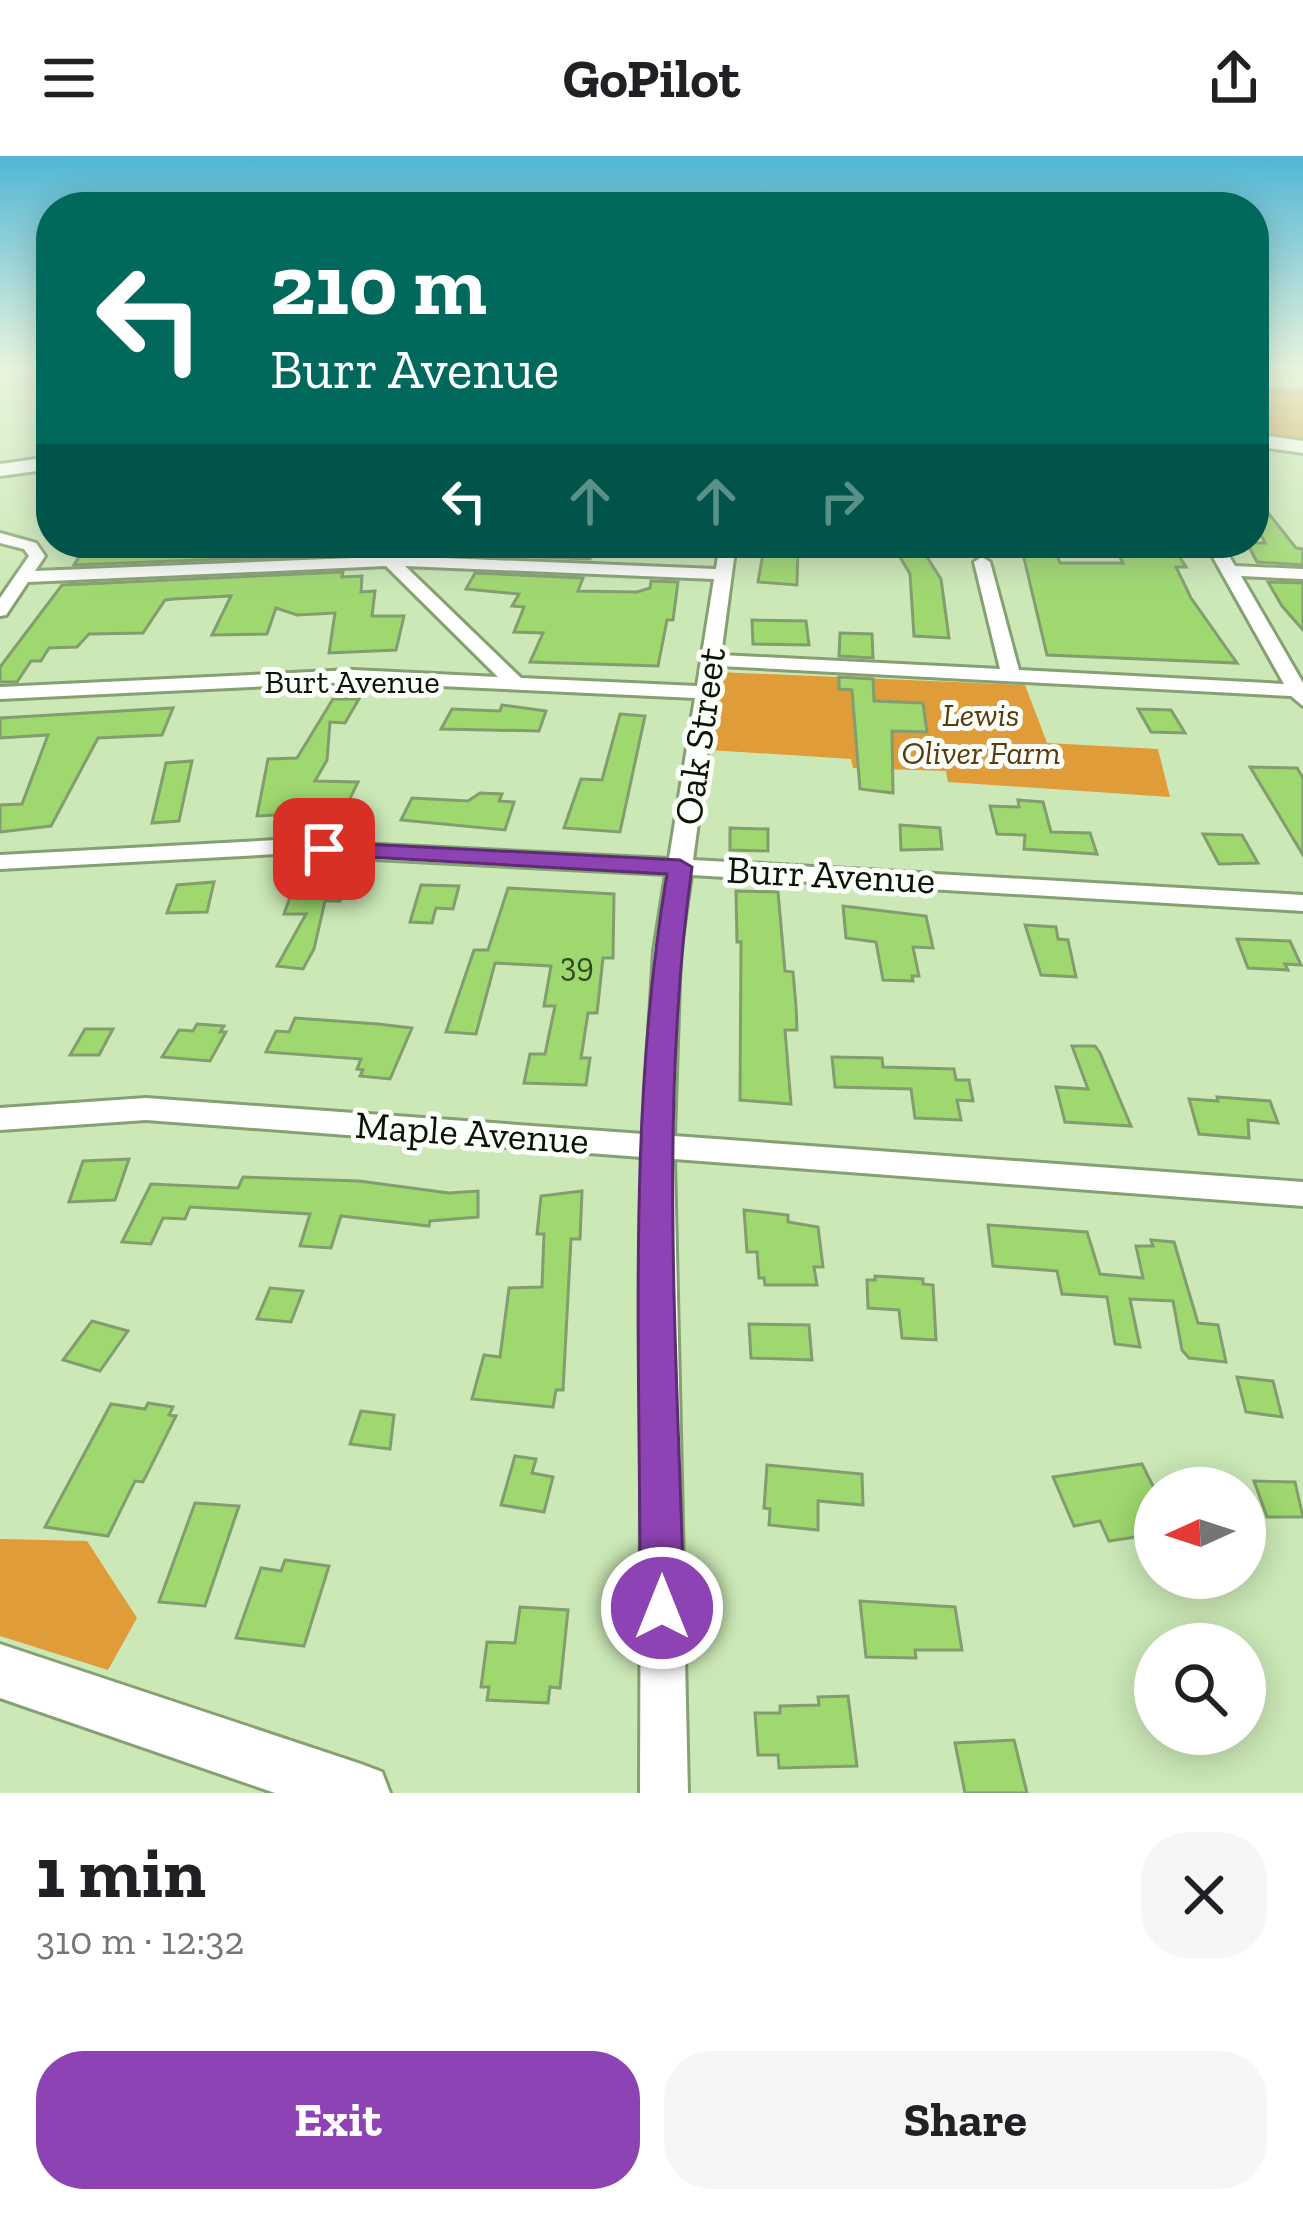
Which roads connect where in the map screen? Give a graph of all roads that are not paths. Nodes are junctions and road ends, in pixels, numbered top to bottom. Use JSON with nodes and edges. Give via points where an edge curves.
{"nodes":[{"id":1,"x":36,"y":465,"type":"edge"},
{"id":2,"x":0,"y":470,"type":"edge"},
{"id":3,"x":0,"y":538,"type":"edge"},
{"id":4,"x":36,"y":554,"type":"edge"},
{"id":5,"x":36,"y":558,"type":"edge"},
{"id":6,"x":389,"y":558,"type":"edge"},
{"id":7,"x":1222,"y":558,"type":"edge"},
{"id":8,"x":725,"y":559,"type":"edge"},
{"id":9,"x":391,"y":561,"type":"junction"},
{"id":10,"x":982,"y":562,"type":"dead end"},
{"id":11,"x":1228,"y":571,"type":"junction"},
{"id":12,"x":1303,"y":574,"type":"edge"},
{"id":13,"x":22,"y":577,"type":"junction"},
{"id":14,"x":0,"y":611,"type":"edge"},
{"id":15,"x":1011,"y":675,"type":"junction"},
{"id":16,"x":706,"y":676,"type":"junction"},
{"id":17,"x":515,"y":683,"type":"junction"},
{"id":18,"x":0,"y":693,"type":"edge"},
{"id":19,"x":1301,"y":694,"type":"edge"},
{"id":20,"x":0,"y":862,"type":"edge"},
{"id":21,"x":680,"y":867,"type":"junction"},
{"id":22,"x":1303,"y":903,"type":"edge"},
{"id":23,"x":0,"y":1119,"type":"edge"},
{"id":24,"x":658,"y":1145,"type":"junction"},
{"id":25,"x":1303,"y":1194,"type":"edge"},
{"id":26,"x":0,"y":1671,"type":"edge"},
{"id":27,"x":361,"y":1793,"type":"edge"},
{"id":28,"x":664,"y":1793,"type":"edge"}],
"edges":[{"from":1,"to":2,"type":"main road"},
{"from":3,"to":4,"type":"street"},
{"from":5,"to":13,"type":"street"},
{"from":6,"to":9,"type":"street"},
{"from":7,"to":11,"type":"street"},
{"from":8,"to":9,"type":"street"},
{"from":8,"to":16,"type":"street","name":"Oak Street"},
{"from":9,"to":13,"type":"street"},
{"from":9,"to":17,"type":"street"},
{"from":10,"to":15,"type":"street"},
{"from":11,"to":12,"type":"street"},
{"from":11,"to":19,"type":"street"},
{"from":13,"to":14,"type":"street"},
{"from":15,"to":16,"type":"street","name":"Burt Avenue"},
{"from":15,"to":19,"type":"street","name":"Burt Avenue"},
{"from":16,"to":17,"type":"street","name":"Burt Avenue"},
{"from":16,"to":21,"type":"street","name":"Oak Street"},
{"from":17,"to":18,"type":"street","name":"Burt Avenue","via":[[353,676]]},
{"from":20,"to":21,"type":"street","name":"Burr Avenue","via":[[277,847]]},
{"from":21,"to":22,"type":"street","name":"Burr Avenue"},
{"from":21,"to":24,"type":"street","name":"Oak Street","via":[[667,950]]},
{"from":23,"to":24,"type":"street","name":"Maple Avenue","via":[[146,1109]]},
{"from":24,"to":25,"type":"street","name":"Maple Avenue"},
{"from":24,"to":28,"type":"street","name":"Oak Street"},
{"from":26,"to":27,"type":"street"}]}
